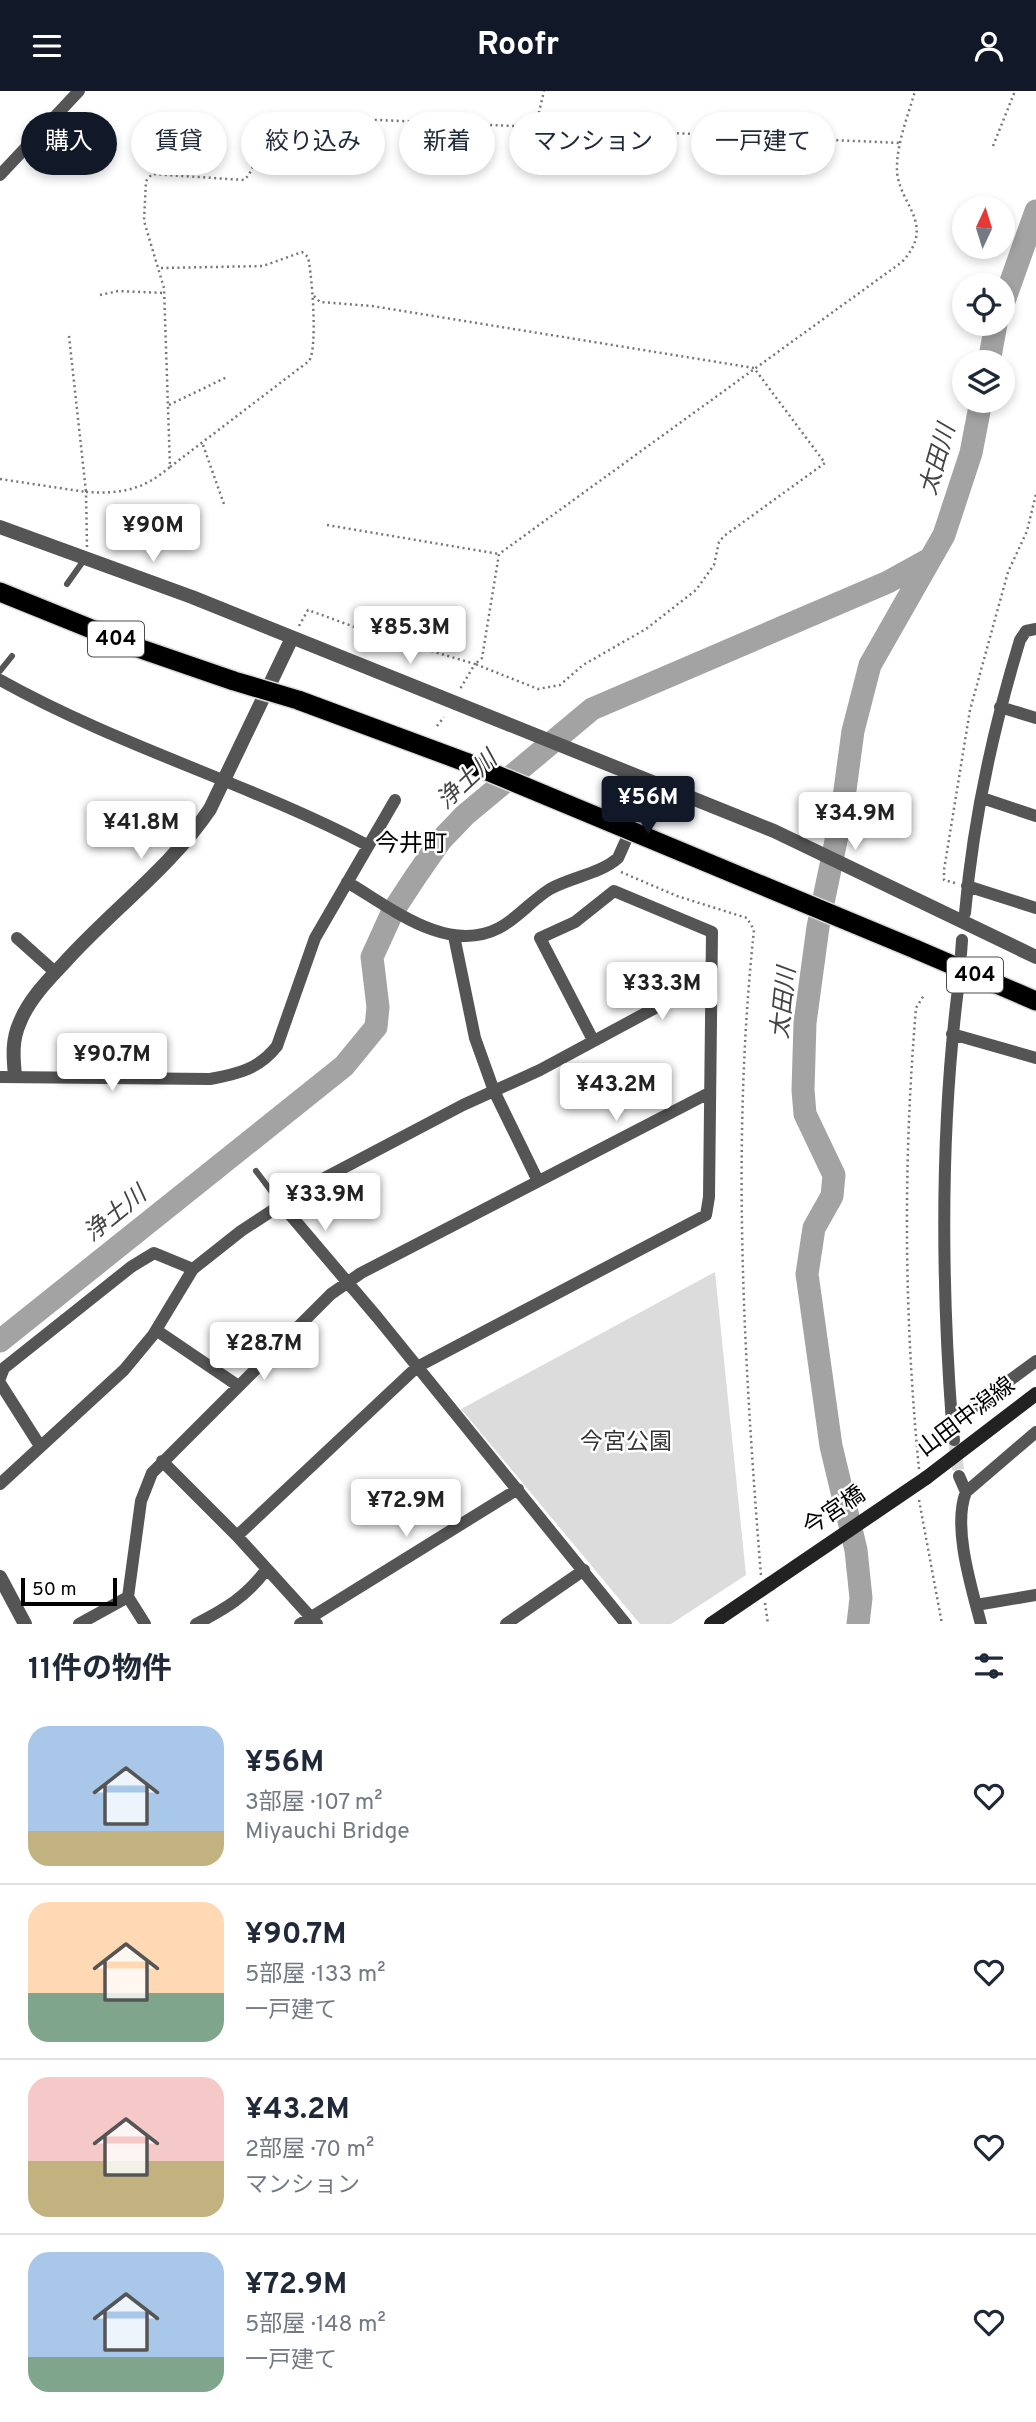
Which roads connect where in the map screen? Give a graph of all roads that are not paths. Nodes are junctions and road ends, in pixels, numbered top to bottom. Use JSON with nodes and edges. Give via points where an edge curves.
{"nodes":[{"id":1,"x":79,"y":91,"type":"edge"},
{"id":2,"x":0,"y":175,"type":"edge"},
{"id":3,"x":0,"y":527,"type":"edge"},
{"id":4,"x":86,"y":558,"type":"junction"},
{"id":5,"x":67,"y":584,"type":"dead end"},
{"id":6,"x":0,"y":592,"type":"edge"},
{"id":7,"x":1036,"y":629,"type":"edge"},
{"id":8,"x":292,"y":638,"type":"junction"},
{"id":9,"x":12,"y":656,"type":"dead end"},
{"id":10,"x":0,"y":671,"type":"edge"},
{"id":11,"x":0,"y":680,"type":"edge"},
{"id":12,"x":1000,"y":707,"type":"junction"},
{"id":13,"x":1036,"y":718,"type":"edge"},
{"id":14,"x":223,"y":782,"type":"junction"},
{"id":15,"x":652,"y":782,"type":"junction"},
{"id":16,"x":982,"y":798,"type":"junction"},
{"id":17,"x":395,"y":800,"type":"dead end"},
{"id":18,"x":1036,"y":816,"type":"edge"},
{"id":19,"x":367,"y":845,"type":"junction"},
{"id":20,"x":347,"y":882,"type":"junction"},
{"id":21,"x":967,"y":886,"type":"junction"},
{"id":22,"x":1036,"y":908,"type":"edge"},
{"id":23,"x":965,"y":913,"type":"dead end"},
{"id":24,"x":454,"y":936,"type":"junction"},
{"id":25,"x":17,"y":938,"type":"dead end"},
{"id":26,"x":962,"y":940,"type":"dead end"},
{"id":27,"x":961,"y":954,"type":"dead end"},
{"id":28,"x":1036,"y":957,"type":"edge"},
{"id":29,"x":55,"y":972,"type":"junction"},
{"id":30,"x":710,"y":973,"type":"junction"},
{"id":31,"x":959,"y":981,"type":"dead end"},
{"id":32,"x":1036,"y":1002,"type":"edge"},
{"id":33,"x":952,"y":1034,"type":"junction"},
{"id":34,"x":593,"y":1039,"type":"junction"},
{"id":35,"x":1036,"y":1059,"type":"edge"},
{"id":36,"x":7,"y":1076,"type":"edge"},
{"id":37,"x":494,"y":1091,"type":"junction"},
{"id":38,"x":709,"y":1093,"type":"junction"},
{"id":39,"x":256,"y":1171,"type":"dead end"},
{"id":40,"x":538,"y":1181,"type":"junction"},
{"id":41,"x":281,"y":1203,"type":"junction"},
{"id":42,"x":193,"y":1269,"type":"junction"},
{"id":43,"x":347,"y":1281,"type":"junction"},
{"id":44,"x":156,"y":1330,"type":"junction"},
{"id":45,"x":1036,"y":1361,"type":"edge"},
{"id":46,"x":417,"y":1367,"type":"junction"},
{"id":47,"x":0,"y":1380,"type":"edge"},
{"id":48,"x":237,"y":1385,"type":"junction"},
{"id":49,"x":1036,"y":1394,"type":"edge"},
{"id":50,"x":952,"y":1423,"type":"junction"},
{"id":51,"x":1036,"y":1432,"type":"edge"},
{"id":52,"x":954,"y":1440,"type":"tunnel mouth"},
{"id":53,"x":40,"y":1446,"type":"junction"},
{"id":54,"x":162,"y":1461,"type":"junction"},
{"id":55,"x":959,"y":1476,"type":"tunnel mouth"},
{"id":56,"x":0,"y":1483,"type":"edge"},
{"id":57,"x":921,"y":1483,"type":"joint"},
{"id":58,"x":518,"y":1489,"type":"junction"},
{"id":59,"x":966,"y":1492,"type":"junction"},
{"id":60,"x":237,"y":1536,"type":"junction"},
{"id":61,"x":266,"y":1570,"type":"junction"},
{"id":62,"x":584,"y":1570,"type":"junction"},
{"id":63,"x":0,"y":1577,"type":"edge"},
{"id":64,"x":1036,"y":1595,"type":"edge"},
{"id":65,"x":128,"y":1597,"type":"junction"},
{"id":66,"x":976,"y":1605,"type":"junction"},
{"id":67,"x":314,"y":1620,"type":"edge"},
{"id":68,"x":25,"y":1624,"type":"edge"},
{"id":69,"x":79,"y":1624,"type":"edge"},
{"id":70,"x":145,"y":1624,"type":"edge"},
{"id":71,"x":196,"y":1624,"type":"edge"},
{"id":72,"x":300,"y":1624,"type":"edge"},
{"id":73,"x":506,"y":1624,"type":"edge"},
{"id":74,"x":626,"y":1624,"type":"edge"},
{"id":75,"x":711,"y":1624,"type":"edge"},
{"id":76,"x":981,"y":1624,"type":"edge"}],
"edges":[{"from":1,"to":2,"type":"street"},
{"from":3,"to":4,"type":"street"},
{"from":4,"to":5,"type":"lane"},
{"from":4,"to":8,"type":"street"},
{"from":6,"to":32,"type":"highway","number":"404","bridge":true,"via":[[141,649],[298,700],[468,763]]},
{"from":7,"to":12,"type":"street","via":[[1026,631],[1020,640]]},
{"from":8,"to":14,"type":"street"},
{"from":8,"to":15,"type":"street"},
{"from":9,"to":10,"type":"lane"},
{"from":11,"to":14,"type":"street"},
{"from":12,"to":13,"type":"street"},
{"from":12,"to":16,"type":"street"},
{"from":14,"to":19,"type":"street","via":[[320,820]]},
{"from":14,"to":29,"type":"street","via":[[198,827]]},
{"from":15,"to":24,"type":"street","via":[[625,849],[609,865],[551,889],[499,928]]},
{"from":15,"to":28,"type":"street","via":[[774,831]]},
{"from":16,"to":18,"type":"street"},
{"from":16,"to":21,"type":"street"},
{"from":17,"to":19,"type":"street"},
{"from":19,"to":20,"type":"street"},
{"from":20,"to":24,"type":"street","via":[[422,926]]},
{"from":20,"to":36,"type":"street","via":[[315,938],[277,1046],[254,1067],[210,1079]]},
{"from":21,"to":22,"type":"street"},
{"from":21,"to":23,"type":"street"},
{"from":24,"to":37,"type":"street","via":[[475,1038]]},
{"from":25,"to":29,"type":"street"},
{"from":26,"to":27,"type":"street"},
{"from":29,"to":36,"type":"street","via":[[20,1020]]},
{"from":30,"to":34,"type":"street","via":[[695,986]]},
{"from":30,"to":34,"type":"street","via":[[712,932],[614,891],[575,922],[540,938]]},
{"from":30,"to":38,"type":"street"},
{"from":31,"to":33,"type":"street"},
{"from":33,"to":35,"type":"street"},
{"from":33,"to":50,"type":"street","via":[[944,1248]]},
{"from":34,"to":37,"type":"street"},
{"from":37,"to":40,"type":"street"},
{"from":37,"to":41,"type":"street"},
{"from":38,"to":40,"type":"street"},
{"from":38,"to":46,"type":"street","via":[[706,1215]]},
{"from":39,"to":41,"type":"lane"},
{"from":40,"to":43,"type":"street"},
{"from":41,"to":42,"type":"street"},
{"from":41,"to":43,"type":"street"},
{"from":42,"to":44,"type":"street"},
{"from":42,"to":47,"type":"street","via":[[154,1253],[4,1368]]},
{"from":43,"to":46,"type":"street"},
{"from":43,"to":48,"type":"street"},
{"from":44,"to":48,"type":"street"},
{"from":44,"to":53,"type":"street","via":[[124,1370]]},
{"from":45,"to":50,"type":"street"},
{"from":46,"to":58,"type":"street"},
{"from":46,"to":60,"type":"street"},
{"from":47,"to":53,"type":"street"},
{"from":48,"to":54,"type":"street"},
{"from":49,"to":57,"type":"main road","name":"山田中潟線"},
{"from":50,"to":52,"type":"street"},
{"from":51,"to":59,"type":"street"},
{"from":53,"to":56,"type":"street"},
{"from":54,"to":60,"type":"street"},
{"from":54,"to":65,"type":"street","via":[[141,1501]]},
{"from":55,"to":59,"type":"street"},
{"from":57,"to":75,"type":"main road","name":"今宮橋","bridge":true},
{"from":58,"to":62,"type":"street"},
{"from":58,"to":67,"type":"street"},
{"from":59,"to":66,"type":"street","via":[[961,1512]]},
{"from":60,"to":61,"type":"street"},
{"from":61,"to":67,"type":"street"},
{"from":61,"to":71,"type":"street","via":[[233,1605]]},
{"from":62,"to":73,"type":"street"},
{"from":62,"to":74,"type":"street"},
{"from":63,"to":68,"type":"street"},
{"from":64,"to":66,"type":"street"},
{"from":65,"to":69,"type":"street"},
{"from":65,"to":70,"type":"street"},
{"from":66,"to":76,"type":"street"},
{"from":67,"to":72,"type":"street"}]}
